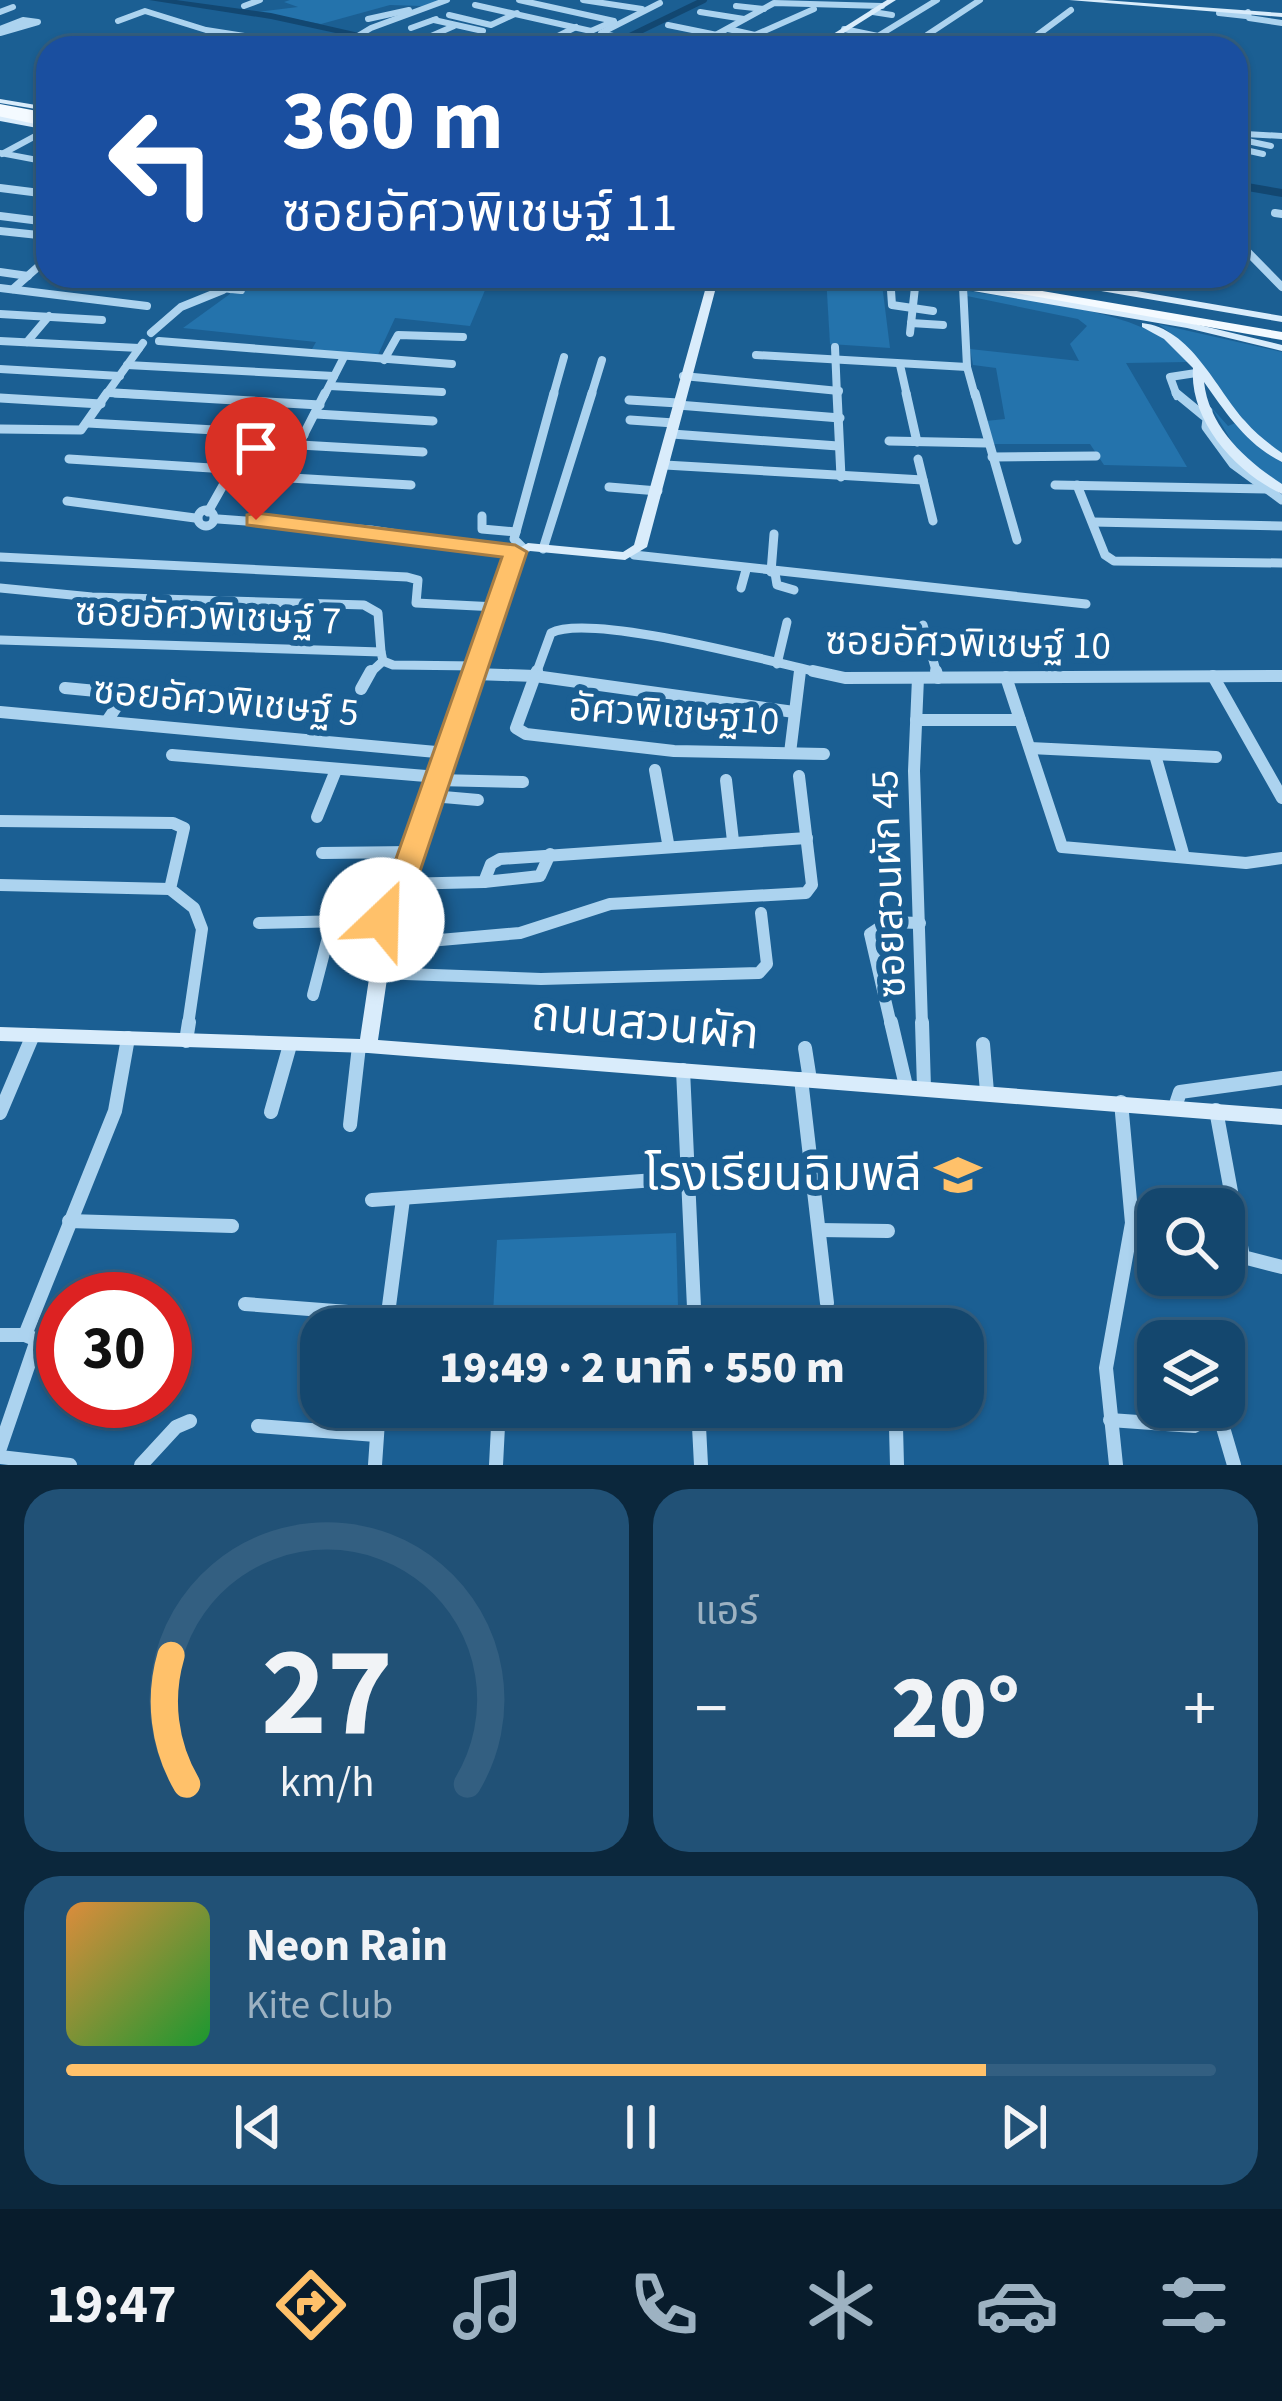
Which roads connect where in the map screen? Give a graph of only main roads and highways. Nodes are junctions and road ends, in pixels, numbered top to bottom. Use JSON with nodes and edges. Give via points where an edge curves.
{"nodes":[{"id":1,"x":0,"y":109,"type":"edge"},
{"id":2,"x":36,"y":115,"type":"edge"},
{"id":3,"x":36,"y":120,"type":"edge"},
{"id":4,"x":1006,"y":288,"type":"edge"},
{"id":5,"x":1008,"y":288,"type":"edge"},
{"id":6,"x":1053,"y":288,"type":"edge"},
{"id":7,"x":1060,"y":288,"type":"edge"},
{"id":8,"x":1075,"y":300,"type":"junction"},
{"id":9,"x":1154,"y":320,"type":"road end"},
{"id":10,"x":1282,"y":328,"type":"edge"}],
"edges":[{"from":1,"to":2,"type":"main road","bridge":true},
{"from":1,"to":3,"type":"main road"},
{"from":4,"to":8,"type":"main road"},
{"from":5,"to":10,"type":"main road"},
{"from":6,"to":10,"type":"main road"},
{"from":7,"to":10,"type":"main road"},
{"from":8,"to":9,"type":"main road"},
{"from":8,"to":10,"type":"main road"}]}
